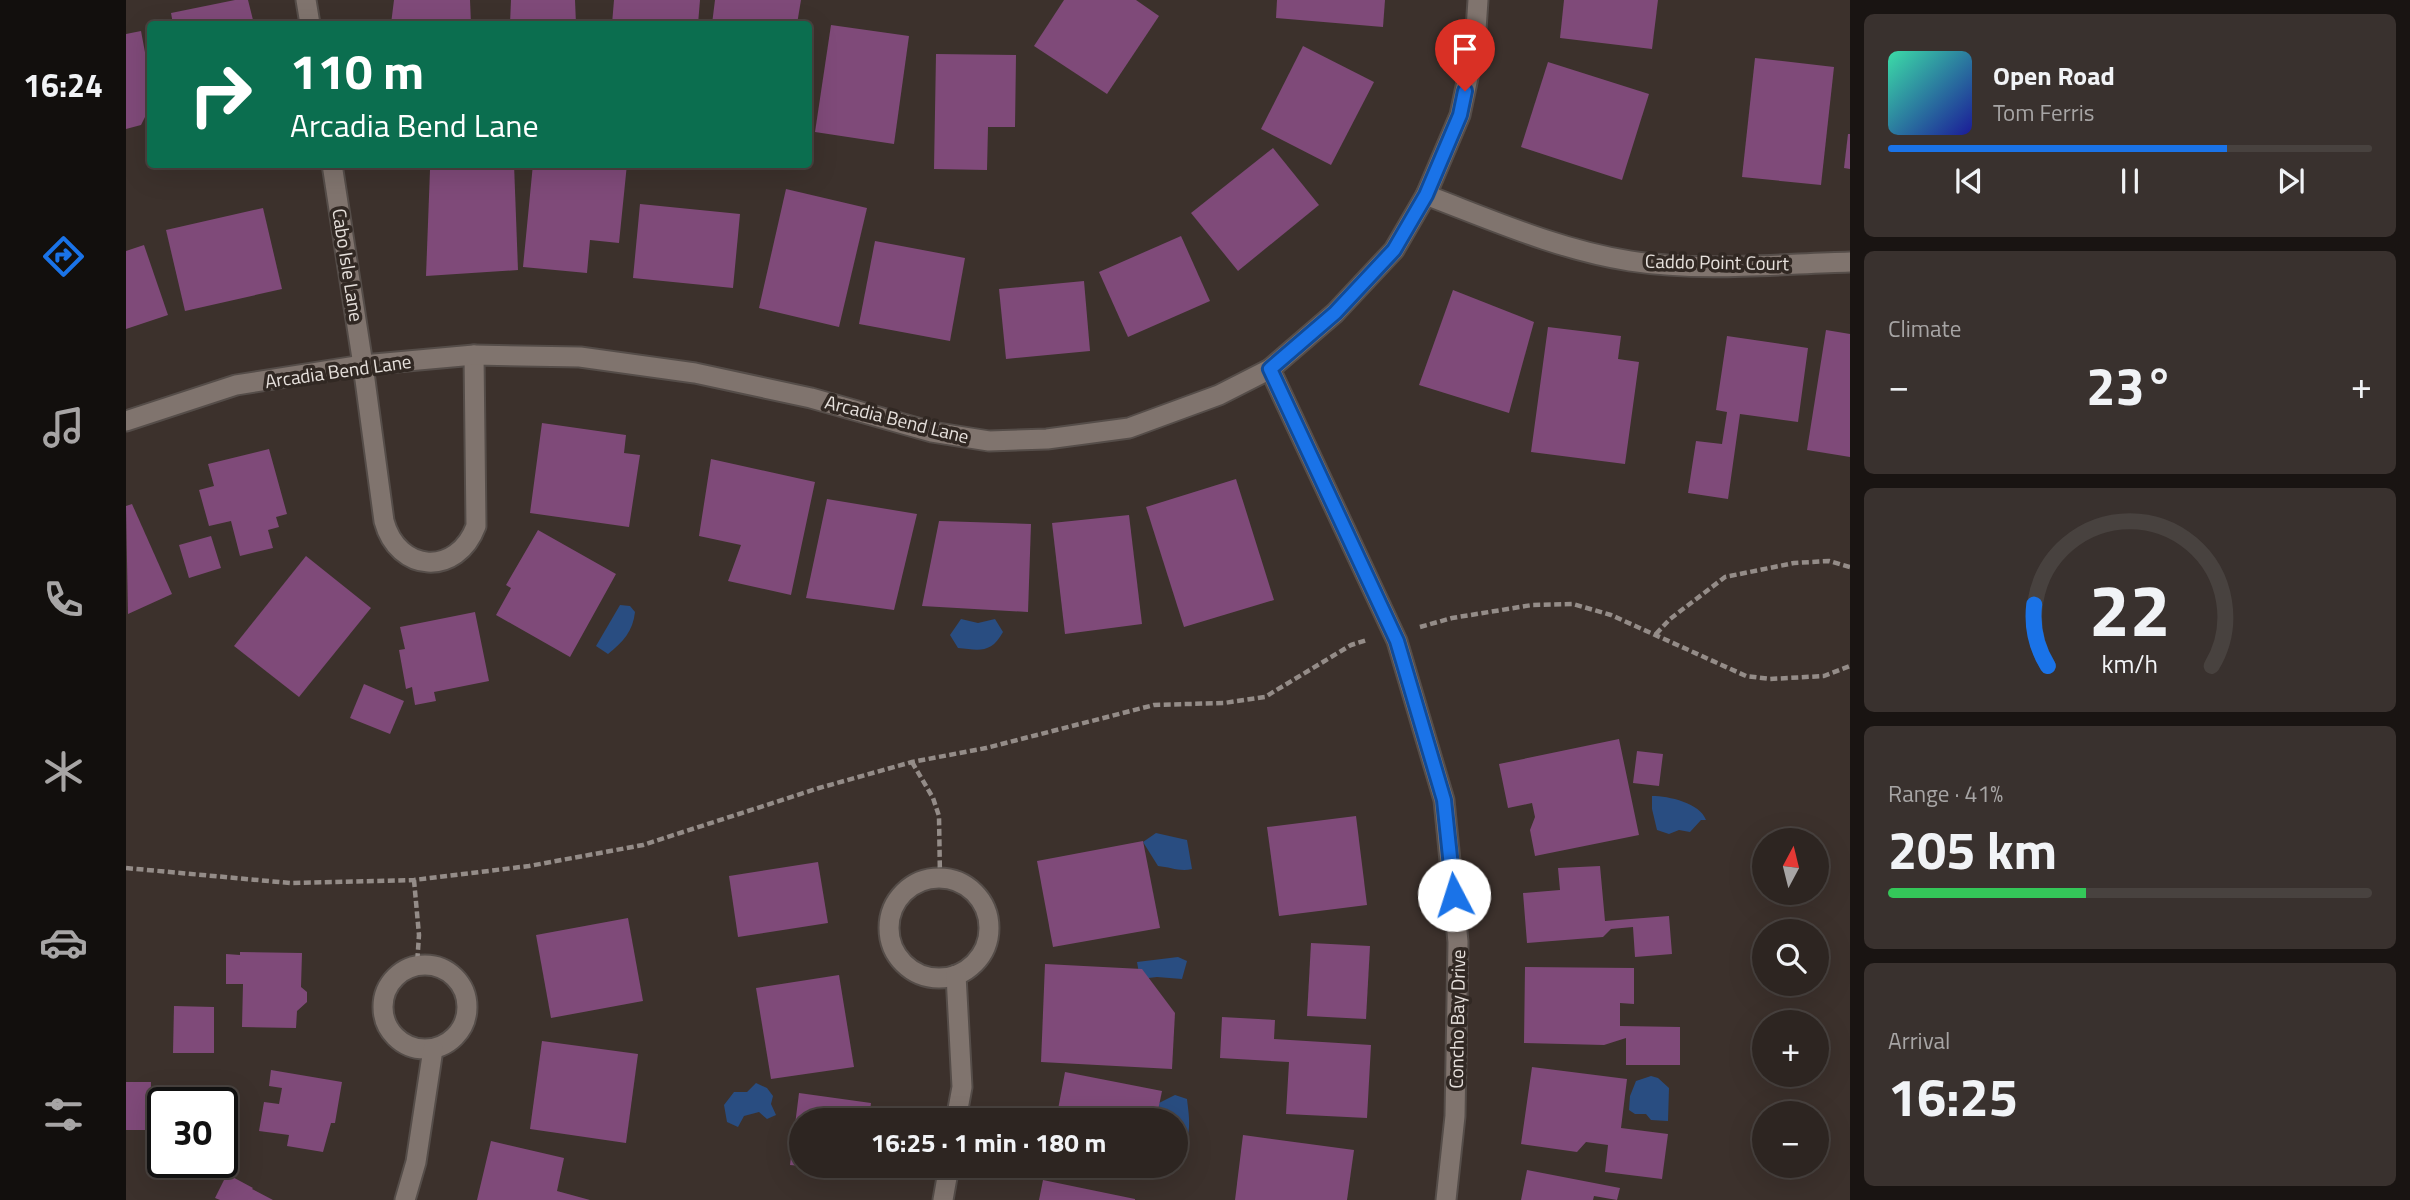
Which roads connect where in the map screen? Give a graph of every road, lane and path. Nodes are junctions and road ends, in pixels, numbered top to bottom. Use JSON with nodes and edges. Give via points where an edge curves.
{"nodes":[{"id":1,"x":306,"y":0,"type":"edge"},
{"id":2,"x":1478,"y":0,"type":"edge"},
{"id":3,"x":310,"y":21,"type":"edge"},
{"id":4,"x":333,"y":168,"type":"edge"},
{"id":5,"x":1426,"y":195,"type":"junction"},
{"id":6,"x":1850,"y":262,"type":"edge"},
{"id":7,"x":474,"y":355,"type":"junction"},
{"id":8,"x":363,"y":365,"type":"junction"},
{"id":9,"x":1270,"y":369,"type":"junction"},
{"id":10,"x":126,"y":421,"type":"edge"},
{"id":11,"x":1850,"y":567,"type":"edge"},
{"id":12,"x":1394,"y":634,"type":"junction"},
{"id":13,"x":1656,"y":634,"type":"junction"},
{"id":14,"x":1850,"y":666,"type":"edge"},
{"id":15,"x":912,"y":762,"type":"junction"},
{"id":16,"x":126,"y":868,"type":"edge"},
{"id":17,"x":940,"y":878,"type":"junction"},
{"id":18,"x":414,"y":880,"type":"junction"},
{"id":19,"x":417,"y":965,"type":"junction"},
{"id":20,"x":956,"y":975,"type":"junction"},
{"id":21,"x":433,"y":1049,"type":"junction"},
{"id":22,"x":958,"y":1108,"type":"edge"},
{"id":23,"x":947,"y":1178,"type":"edge"},
{"id":24,"x":405,"y":1200,"type":"edge"},
{"id":25,"x":943,"y":1200,"type":"edge"},
{"id":26,"x":1446,"y":1200,"type":"edge"}],
"edges":[{"from":1,"to":3,"type":"street"},
{"from":2,"to":5,"type":"street","name":"Arcadia Bend Lane","via":[[1475,44],[1460,115]]},
{"from":4,"to":8,"type":"street","name":"Cabo Isle Lane"},
{"from":5,"to":6,"type":"street","name":"Caddo Point Court","via":[[1543,240],[1630,261],[1716,266]]},
{"from":5,"to":9,"type":"street","name":"Arcadia Bend Lane","via":[[1394,250],[1335,313]]},
{"from":7,"to":8,"type":"street","name":"Arcadia Bend Lane"},
{"from":7,"to":8,"type":"street","name":"Cabo Isle Lane","via":[[476,526],[462,551],[435,563],[407,556],[388,535]]},
{"from":7,"to":9,"type":"street","name":"Arcadia Bend Lane","via":[[580,357],[695,373],[811,398],[932,432],[989,441],[1129,428],[1219,395]]},
{"from":8,"to":10,"type":"street","name":"Arcadia Bend Lane","via":[[236,385]]},
{"from":9,"to":12,"type":"street","name":"Concho Bay Drive"},
{"from":11,"to":13,"type":"path","via":[[1829,561],[1794,563],[1725,577]]},
{"from":12,"to":13,"type":"path","via":[[1452,618],[1573,604],[1611,614]]},
{"from":12,"to":15,"type":"path","via":[[1351,645],[1265,697],[1154,705]]},
{"from":12,"to":26,"type":"street","name":"Concho Bay Drive","via":[[1444,800],[1458,942],[1455,1116]]},
{"from":13,"to":14,"type":"path","via":[[1746,676],[1824,676]]},
{"from":15,"to":17,"type":"path","via":[[939,816]]},
{"from":15,"to":18,"type":"path","via":[[643,845]]},
{"from":16,"to":18,"type":"path","via":[[290,883]]},
{"from":17,"to":20,"type":"street","via":[[972,890],[989,920],[982,954]]},
{"from":17,"to":20,"type":"street","via":[[910,887],[899,899],[889,928],[899,958],[910,969],[925,976]]},
{"from":18,"to":19,"type":"path"},
{"from":19,"to":21,"type":"street","via":[[404,969],[386,989],[383,1015],[387,1027],[407,1045]]},
{"from":19,"to":21,"type":"street","via":[[443,968],[454,975],[467,999],[464,1025],[446,1044]]},
{"from":20,"to":22,"type":"street"},
{"from":21,"to":24,"type":"street","via":[[416,1162]]},
{"from":23,"to":25,"type":"street"}]}
